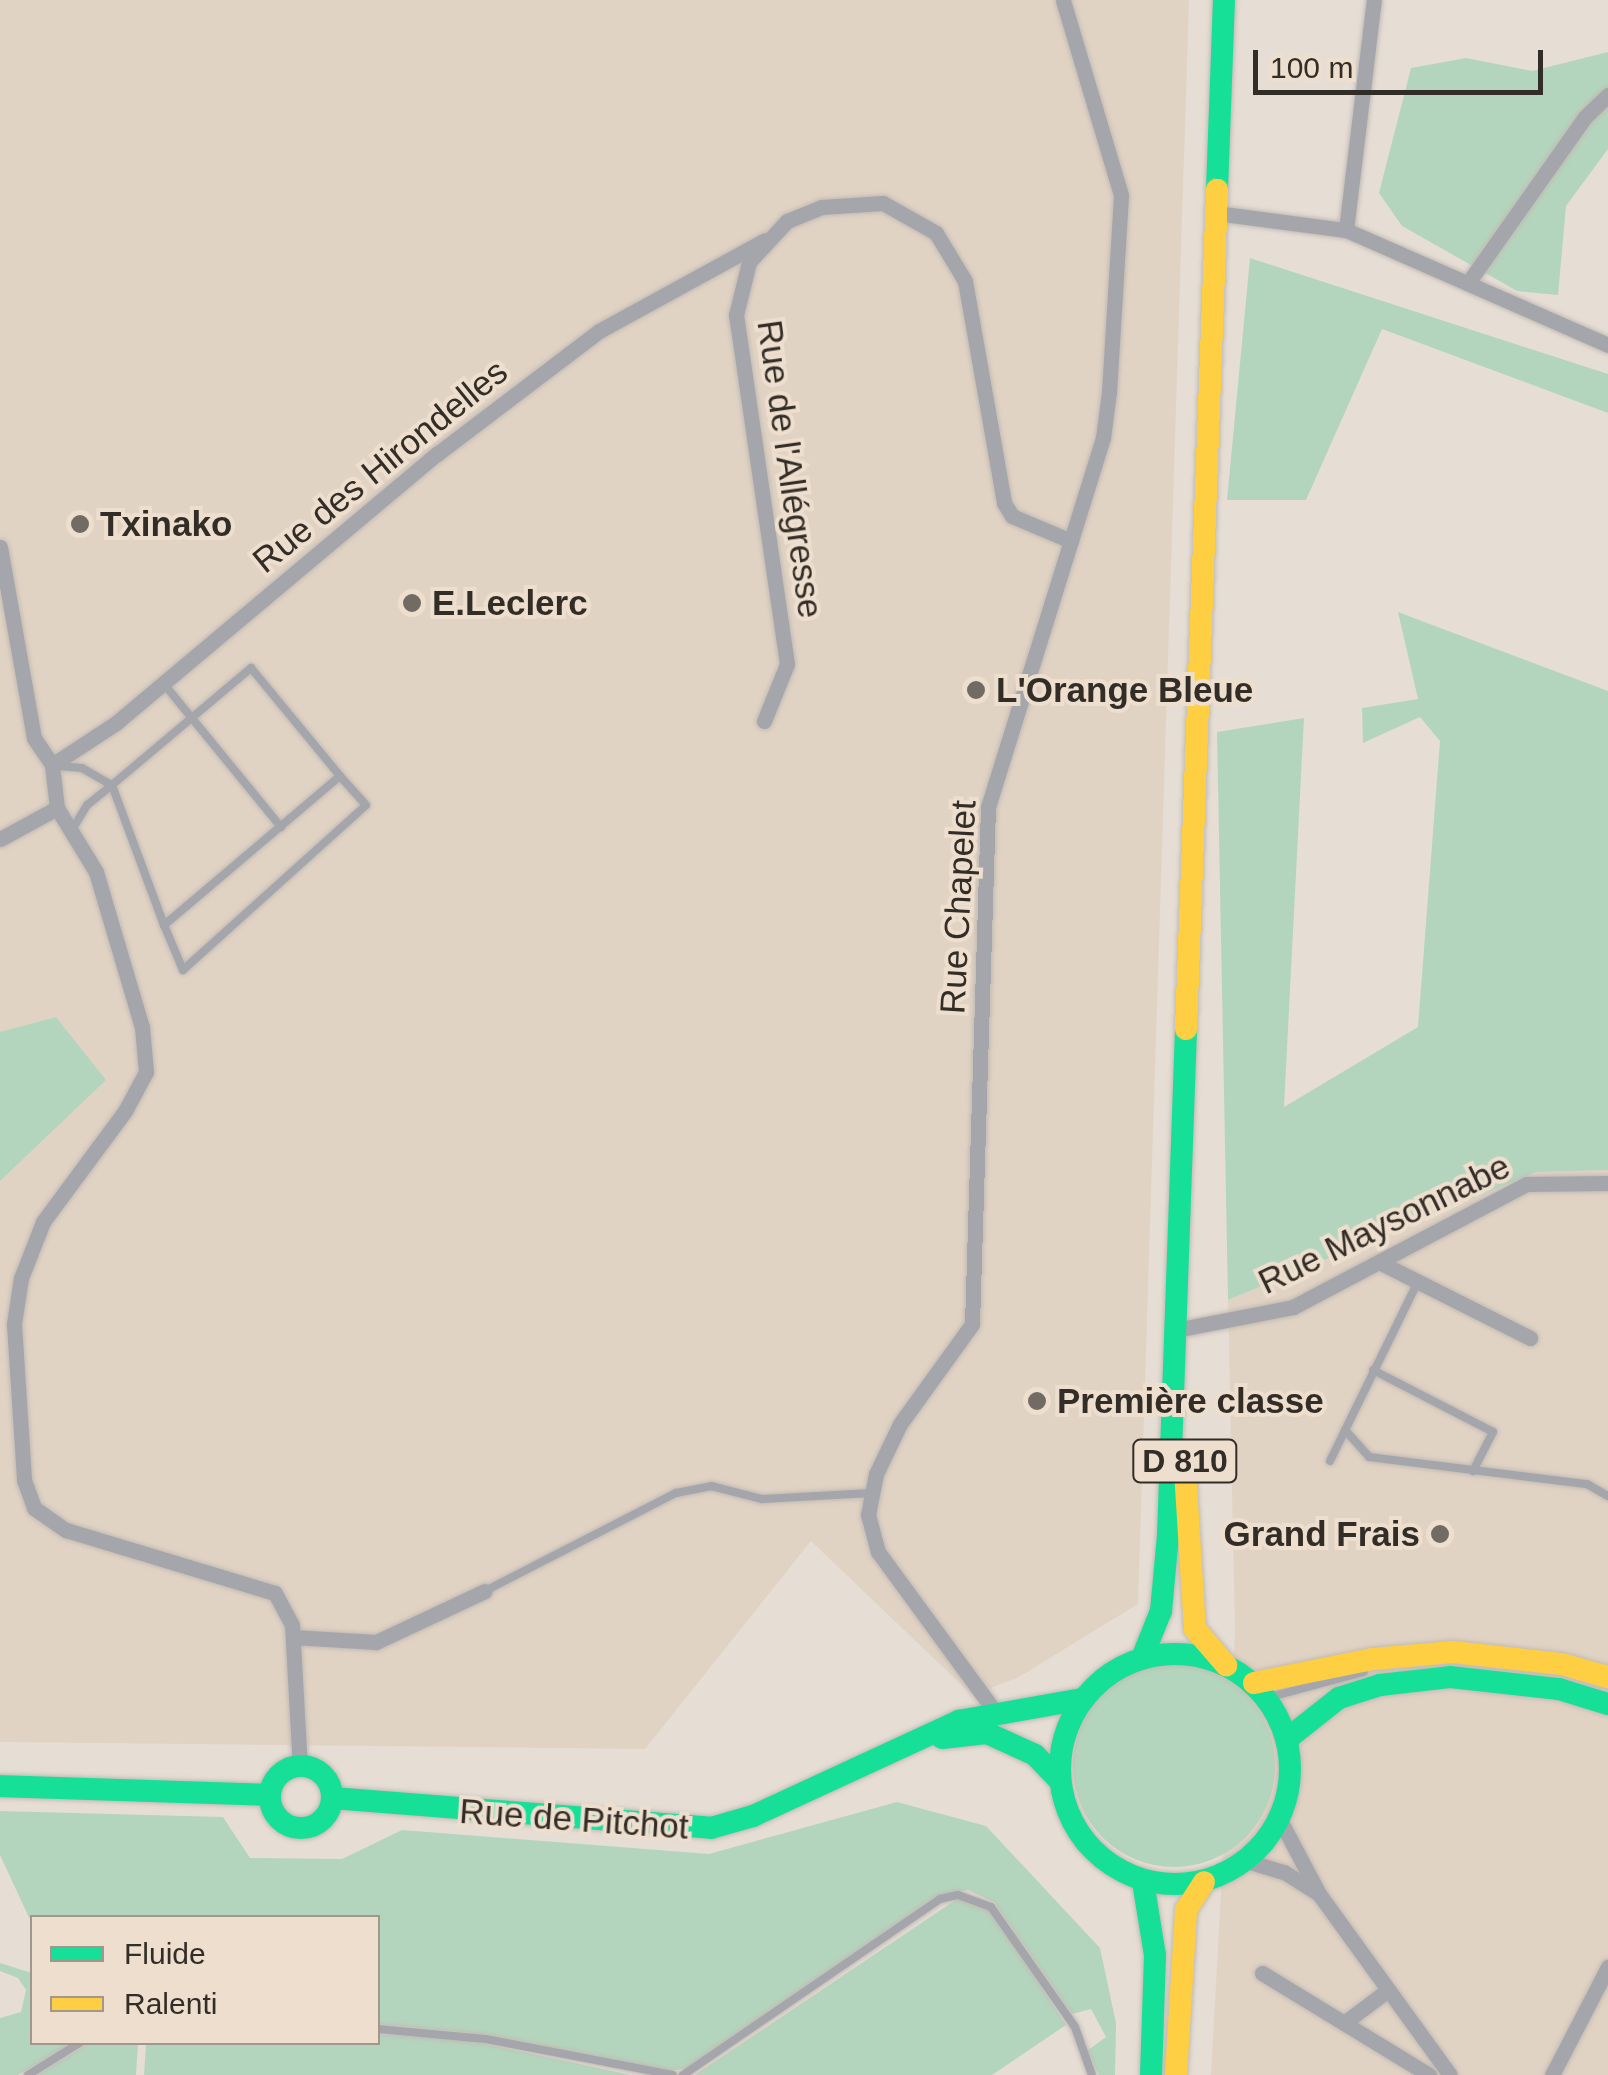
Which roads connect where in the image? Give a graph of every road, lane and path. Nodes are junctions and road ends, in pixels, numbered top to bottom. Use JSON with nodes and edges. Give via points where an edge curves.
{"nodes":[{"id":1,"x":1063,"y":0,"type":"edge"},
{"id":2,"x":1206,"y":0,"type":"edge"},
{"id":3,"x":1224,"y":0,"type":"edge"},
{"id":4,"x":1238,"y":0,"type":"edge"},
{"id":5,"x":1374,"y":0,"type":"edge"},
{"id":6,"x":1220,"y":85,"type":"junction"},
{"id":7,"x":1608,"y":95,"type":"edge"},
{"id":8,"x":1216,"y":212,"type":"junction"},
{"id":9,"x":1346,"y":230,"type":"junction"},
{"id":10,"x":764,"y":240,"type":"junction"},
{"id":11,"x":1470,"y":280,"type":"junction"},
{"id":12,"x":1608,"y":345,"type":"edge"},
{"id":13,"x":1071,"y":541,"type":"junction"},
{"id":14,"x":0,"y":547,"type":"edge"},
{"id":15,"x":164,"y":684,"type":"junction"},
{"id":16,"x":188,"y":717,"type":"junction"},
{"id":17,"x":764,"y":721,"type":"dead end"},
{"id":18,"x":52,"y":765,"type":"junction"},
{"id":19,"x":340,"y":776,"type":"junction"},
{"id":20,"x":112,"y":785,"type":"junction"},
{"id":21,"x":57,"y":808,"type":"junction"},
{"id":22,"x":281,"y":827,"type":"junction"},
{"id":23,"x":72,"y":830,"type":"junction"},
{"id":24,"x":0,"y":840,"type":"edge"},
{"id":25,"x":164,"y":925,"type":"junction"},
{"id":26,"x":1608,"y":1183,"type":"edge"},
{"id":27,"x":1182,"y":1246,"type":"junction"},
{"id":28,"x":1381,"y":1262,"type":"junction"},
{"id":29,"x":1418,"y":1282,"type":"junction"},
{"id":30,"x":1186,"y":1328,"type":"junction"},
{"id":31,"x":1530,"y":1338,"type":"dead end"},
{"id":32,"x":1373,"y":1370,"type":"junction"},
{"id":33,"x":1346,"y":1430,"type":"junction"},
{"id":34,"x":1330,"y":1461,"type":"dead end"},
{"id":35,"x":1473,"y":1471,"type":"junction"},
{"id":36,"x":872,"y":1493,"type":"junction"},
{"id":37,"x":1608,"y":1496,"type":"edge"},
{"id":38,"x":485,"y":1591,"type":"joint"},
{"id":39,"x":293,"y":1637,"type":"junction"},
{"id":40,"x":1142,"y":1658,"type":"junction"},
{"id":41,"x":1226,"y":1664,"type":"junction"},
{"id":42,"x":1608,"y":1678,"type":"edge"},
{"id":43,"x":1260,"y":1691,"type":"junction"},
{"id":44,"x":1082,"y":1699,"type":"junction"},
{"id":45,"x":1608,"y":1704,"type":"edge"},
{"id":46,"x":996,"y":1713,"type":"junction"},
{"id":47,"x":1287,"y":1738,"type":"junction"},
{"id":48,"x":919,"y":1741,"type":"junction"},
{"id":49,"x":300,"y":1766,"type":"junction"},
{"id":50,"x":1058,"y":1779,"type":"junction"},
{"id":51,"x":0,"y":1786,"type":"edge"},
{"id":52,"x":270,"y":1796,"type":"junction"},
{"id":53,"x":332,"y":1798,"type":"junction"},
{"id":54,"x":1280,"y":1820,"type":"junction"},
{"id":55,"x":1246,"y":1861,"type":"junction"},
{"id":56,"x":1143,"y":1882,"type":"junction"},
{"id":57,"x":1204,"y":1882,"type":"junction"},
{"id":58,"x":1319,"y":1894,"type":"junction"},
{"id":59,"x":1608,"y":1967,"type":"edge"},
{"id":60,"x":1262,"y":1973,"type":"dead end"},
{"id":61,"x":1388,"y":1990,"type":"junction"},
{"id":62,"x":1344,"y":2023,"type":"junction"},
{"id":63,"x":380,"y":2029,"type":"edge"},
{"id":64,"x":75,"y":2045,"type":"edge"},
{"id":65,"x":1446,"y":2074,"type":"edge"},
{"id":66,"x":28,"y":2075,"type":"edge"},
{"id":67,"x":673,"y":2075,"type":"edge"},
{"id":68,"x":683,"y":2075,"type":"edge"},
{"id":69,"x":1092,"y":2075,"type":"edge"},
{"id":70,"x":1151,"y":2075,"type":"edge"},
{"id":71,"x":1176,"y":2075,"type":"edge"},
{"id":72,"x":1188,"y":2075,"type":"edge"},
{"id":73,"x":1429,"y":2075,"type":"edge"},
{"id":74,"x":1552,"y":2075,"type":"edge"}],
"edges":[{"from":1,"to":13,"type":"street","name":"Rue Chapelet","via":[[1121,196],[1110,392]]},
{"from":2,"to":6,"type":"main road"},
{"from":3,"to":6,"type":"main road","number":"D 810"},
{"from":4,"to":6,"type":"main road"},
{"from":5,"to":9,"type":"street"},
{"from":6,"to":8,"type":"main road","number":"D 810"},
{"from":7,"to":11,"type":"street","via":[[1584,117]]},
{"from":8,"to":9,"type":"street"},
{"from":8,"to":27,"type":"main road","number":"D 810"},
{"from":9,"to":11,"type":"street"},
{"from":10,"to":13,"type":"street","via":[[787,220],[851,202],[883,203],[936,234],[955,256],[970,297],[1004,503],[1012,516]]},
{"from":10,"to":15,"type":"street","name":"Rue des Hirondelles","via":[[599,331],[437,454]]},
{"from":10,"to":17,"type":"street","name":"Rue de l'Allégresse","via":[[749,262],[736,314],[787,664]]},
{"from":11,"to":12,"type":"street"},
{"from":13,"to":36,"type":"street","name":"Rue Chapelet","via":[[988,806],[972,1324],[900,1424]]},
{"from":14,"to":18,"type":"street","via":[[34,738]]},
{"from":15,"to":16,"type":"lane"},
{"from":15,"to":18,"type":"street","name":"Rue des Hirondelles"},
{"from":16,"to":19,"type":"lane","via":[[250,668]]},
{"from":16,"to":20,"type":"lane"},
{"from":16,"to":22,"type":"lane"},
{"from":18,"to":20,"type":"lane","via":[[82,768]]},
{"from":18,"to":21,"type":"street"},
{"from":19,"to":22,"type":"lane"},
{"from":19,"to":25,"type":"lane","via":[[366,805],[183,970]]},
{"from":20,"to":23,"type":"lane","via":[[87,804]]},
{"from":20,"to":25,"type":"lane"},
{"from":21,"to":23,"type":"street"},
{"from":21,"to":24,"type":"street"},
{"from":22,"to":25,"type":"lane"},
{"from":23,"to":39,"type":"street","via":[[96,872],[142,1027],[146,1072],[44,1222],[22,1278],[14,1324],[24,1480],[34,1508],[66,1530],[275,1593]]},
{"from":26,"to":28,"type":"street","name":"Rue Maysonnabe","via":[[1568,1180],[1512,1189]]},
{"from":27,"to":30,"type":"main road","number":"D 810"},
{"from":27,"to":40,"type":"main road","number":"D 810","via":[[1166,1554],[1160,1612]]},
{"from":28,"to":29,"type":"street"},
{"from":28,"to":30,"type":"street","name":"Rue Maysonnabe","via":[[1267,1316]]},
{"from":29,"to":31,"type":"street"},
{"from":29,"to":32,"type":"lane"},
{"from":30,"to":41,"type":"main road","number":"D 810","via":[[1189,1586],[1196,1629]]},
{"from":32,"to":33,"type":"lane"},
{"from":32,"to":35,"type":"lane","via":[[1493,1432]]},
{"from":33,"to":34,"type":"lane"},
{"from":33,"to":35,"type":"lane","via":[[1369,1457]]},
{"from":35,"to":37,"type":"lane","via":[[1587,1484]]},
{"from":36,"to":38,"type":"lane","via":[[762,1500],[711,1486],[676,1493]]},
{"from":36,"to":46,"type":"street","name":"Rue Chapelet","via":[[868,1515],[878,1552]]},
{"from":38,"to":39,"type":"street","via":[[376,1642]]},
{"from":39,"to":49,"type":"street"},
{"from":40,"to":41,"type":"main road","via":[[1185,1654]]},
{"from":40,"to":44,"type":"main road","via":[[1108,1674]]},
{"from":41,"to":43,"type":"main road"},
{"from":42,"to":43,"type":"main road","via":[[1505,1655],[1431,1654]]},
{"from":43,"to":47,"type":"main road"},
{"from":44,"to":46,"type":"main road","name":"Rue de Pitchot"},
{"from":44,"to":50,"type":"main road","via":[[1062,1737]]},
{"from":45,"to":47,"type":"main road","via":[[1559,1689],[1450,1677],[1380,1684],[1339,1698]]},
{"from":46,"to":48,"type":"main road","name":"Rue de Pitchot","via":[[959,1721]]},
{"from":47,"to":54,"type":"main road","via":[[1291,1766]]},
{"from":48,"to":50,"type":"main road","via":[[987,1733],[1035,1755]]},
{"from":48,"to":53,"type":"main road","name":"Rue de Pitchot","via":[[753,1816],[711,1828]]},
{"from":49,"to":52,"type":"main road","via":[[276,1778]]},
{"from":49,"to":53,"type":"main road","via":[[326,1779]]},
{"from":50,"to":56,"type":"main road","via":[[1071,1824],[1101,1860]]},
{"from":51,"to":52,"type":"main road","via":[[153,1786]]},
{"from":52,"to":53,"type":"main road","via":[[275,1814],[300,1828],[326,1816]]},
{"from":54,"to":55,"type":"main road"},
{"from":54,"to":58,"type":"street"},
{"from":55,"to":57,"type":"main road"},
{"from":55,"to":58,"type":"street","via":[[1284,1872]]},
{"from":56,"to":57,"type":"main road"},
{"from":56,"to":70,"type":"main road","via":[[1155,1954]]},
{"from":57,"to":71,"type":"main road","via":[[1186,1910]]},
{"from":57,"to":72,"type":"lane","via":[[1195,1912]]},
{"from":58,"to":61,"type":"street"},
{"from":59,"to":74,"type":"street"},
{"from":60,"to":62,"type":"street"},
{"from":61,"to":62,"type":"street"},
{"from":61,"to":65,"type":"street"},
{"from":62,"to":73,"type":"street"},
{"from":63,"to":67,"type":"lane","via":[[486,2039]]},
{"from":64,"to":66,"type":"lane"},
{"from":68,"to":69,"type":"lane","via":[[940,1899],[958,1895],[991,1906],[1075,2027]]}]}
